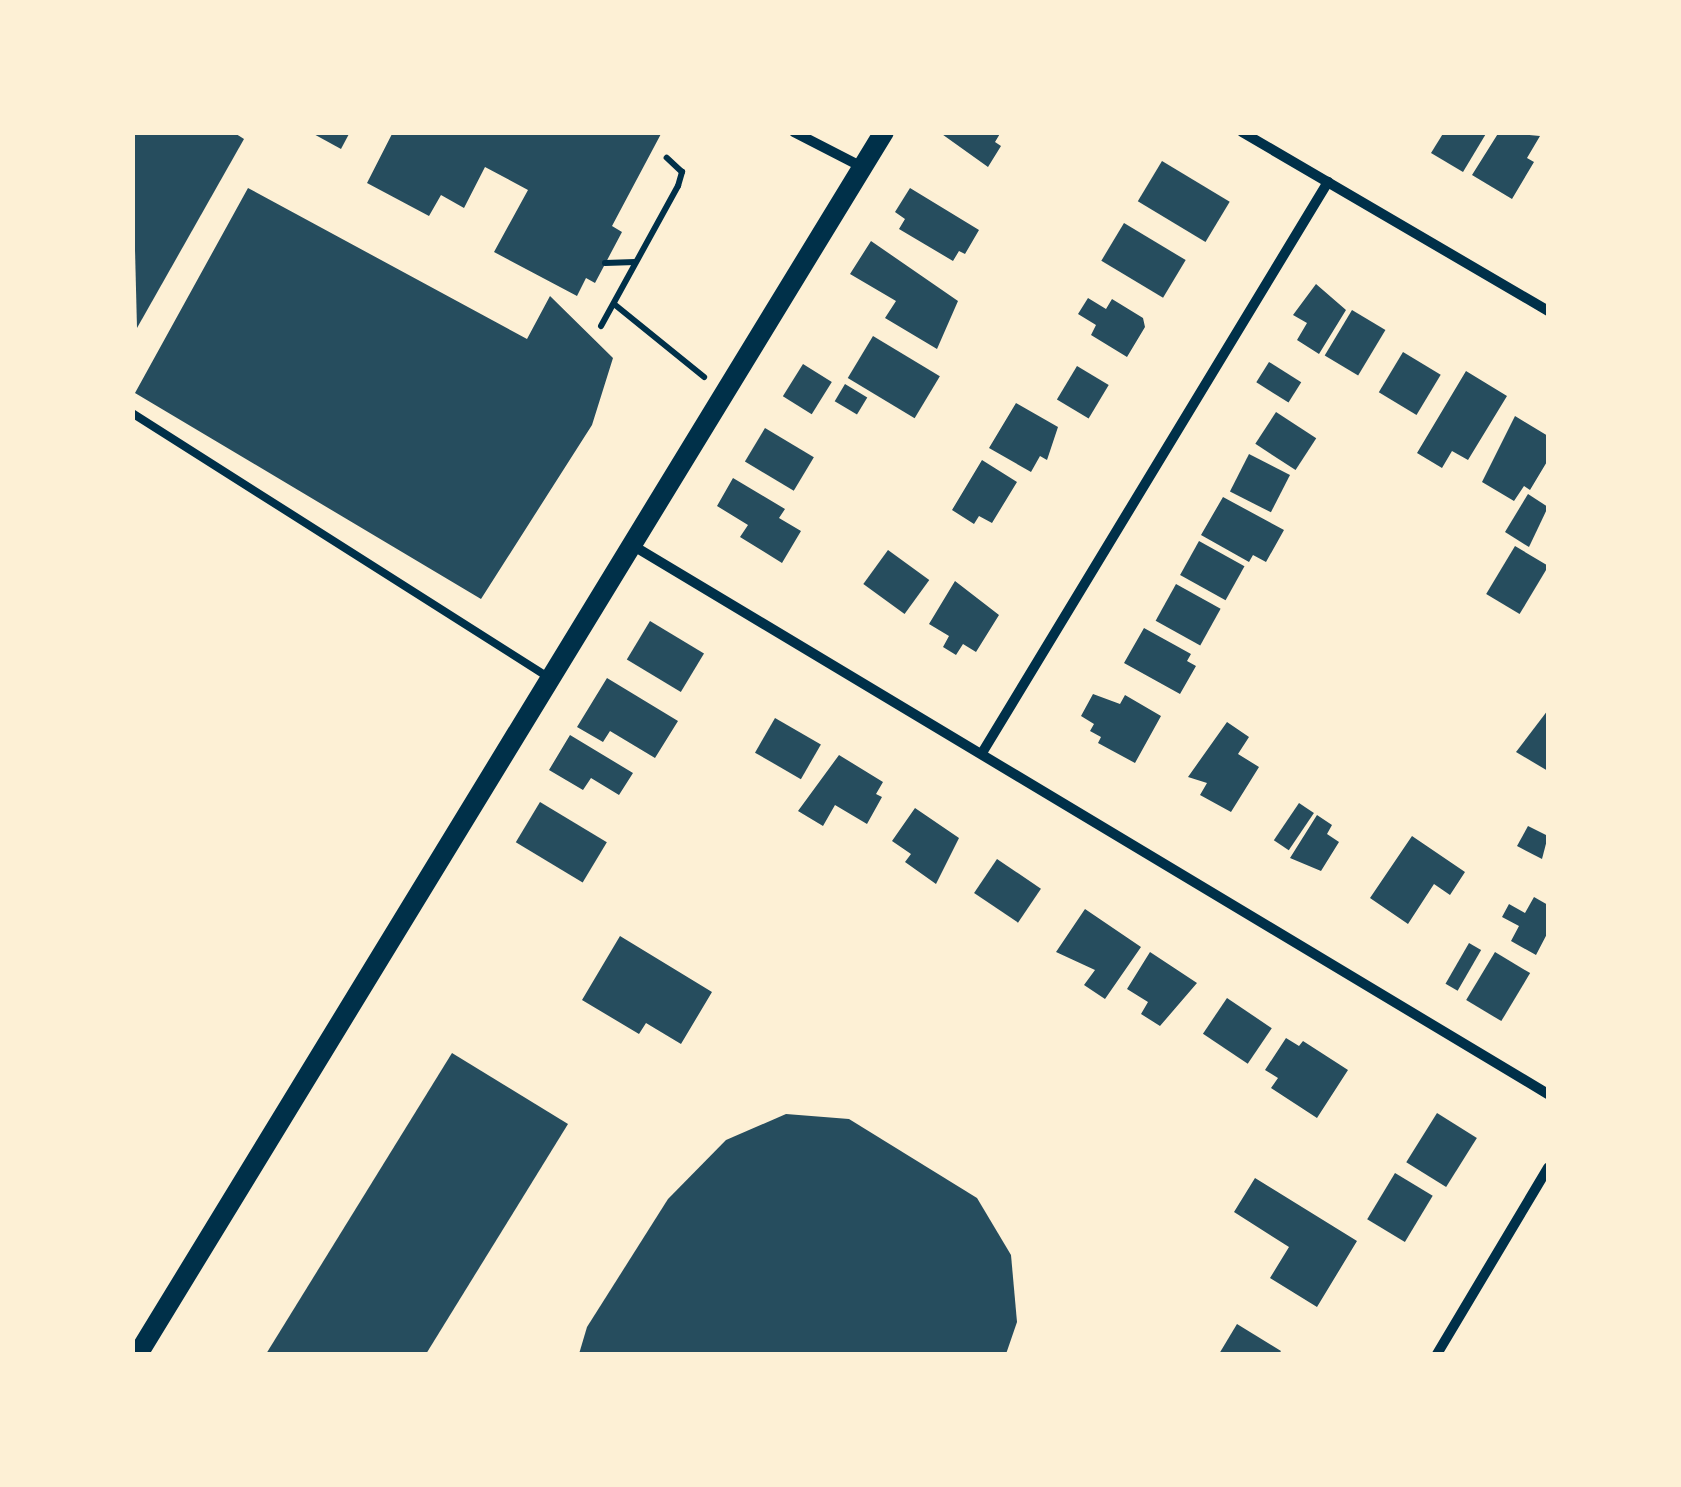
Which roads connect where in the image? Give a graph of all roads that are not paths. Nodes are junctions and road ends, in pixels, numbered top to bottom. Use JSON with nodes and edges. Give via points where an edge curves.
{"nodes":[{"id":1,"x":794,"y":132,"type":"edge"},
{"id":2,"x":884,"y":132,"type":"edge"},
{"id":3,"x":1242,"y":132,"type":"edge"},
{"id":4,"x":863,"y":168,"type":"junction"},
{"id":5,"x":1328,"y":182,"type":"junction"},
{"id":6,"x":1548,"y":310,"type":"edge"},
{"id":7,"x":132,"y":413,"type":"edge"},
{"id":8,"x":632,"y":545,"type":"junction"},
{"id":9,"x":551,"y":678,"type":"junction"},
{"id":10,"x":982,"y":753,"type":"junction"},
{"id":11,"x":1548,"y":1094,"type":"edge"},
{"id":12,"x":1548,"y":1168,"type":"edge"},
{"id":13,"x":138,"y":1354,"type":"edge"},
{"id":14,"x":1437,"y":1354,"type":"edge"}],
"edges":[{"from":1,"to":4,"type":"street"},
{"from":2,"to":4,"type":"main road"},
{"from":3,"to":5,"type":"street"},
{"from":4,"to":8,"type":"main road"},
{"from":5,"to":6,"type":"street"},
{"from":5,"to":10,"type":"street"},
{"from":7,"to":9,"type":"lane"},
{"from":8,"to":9,"type":"main road"},
{"from":8,"to":10,"type":"street"},
{"from":9,"to":13,"type":"main road"},
{"from":10,"to":11,"type":"street"},
{"from":12,"to":14,"type":"street"}]}
